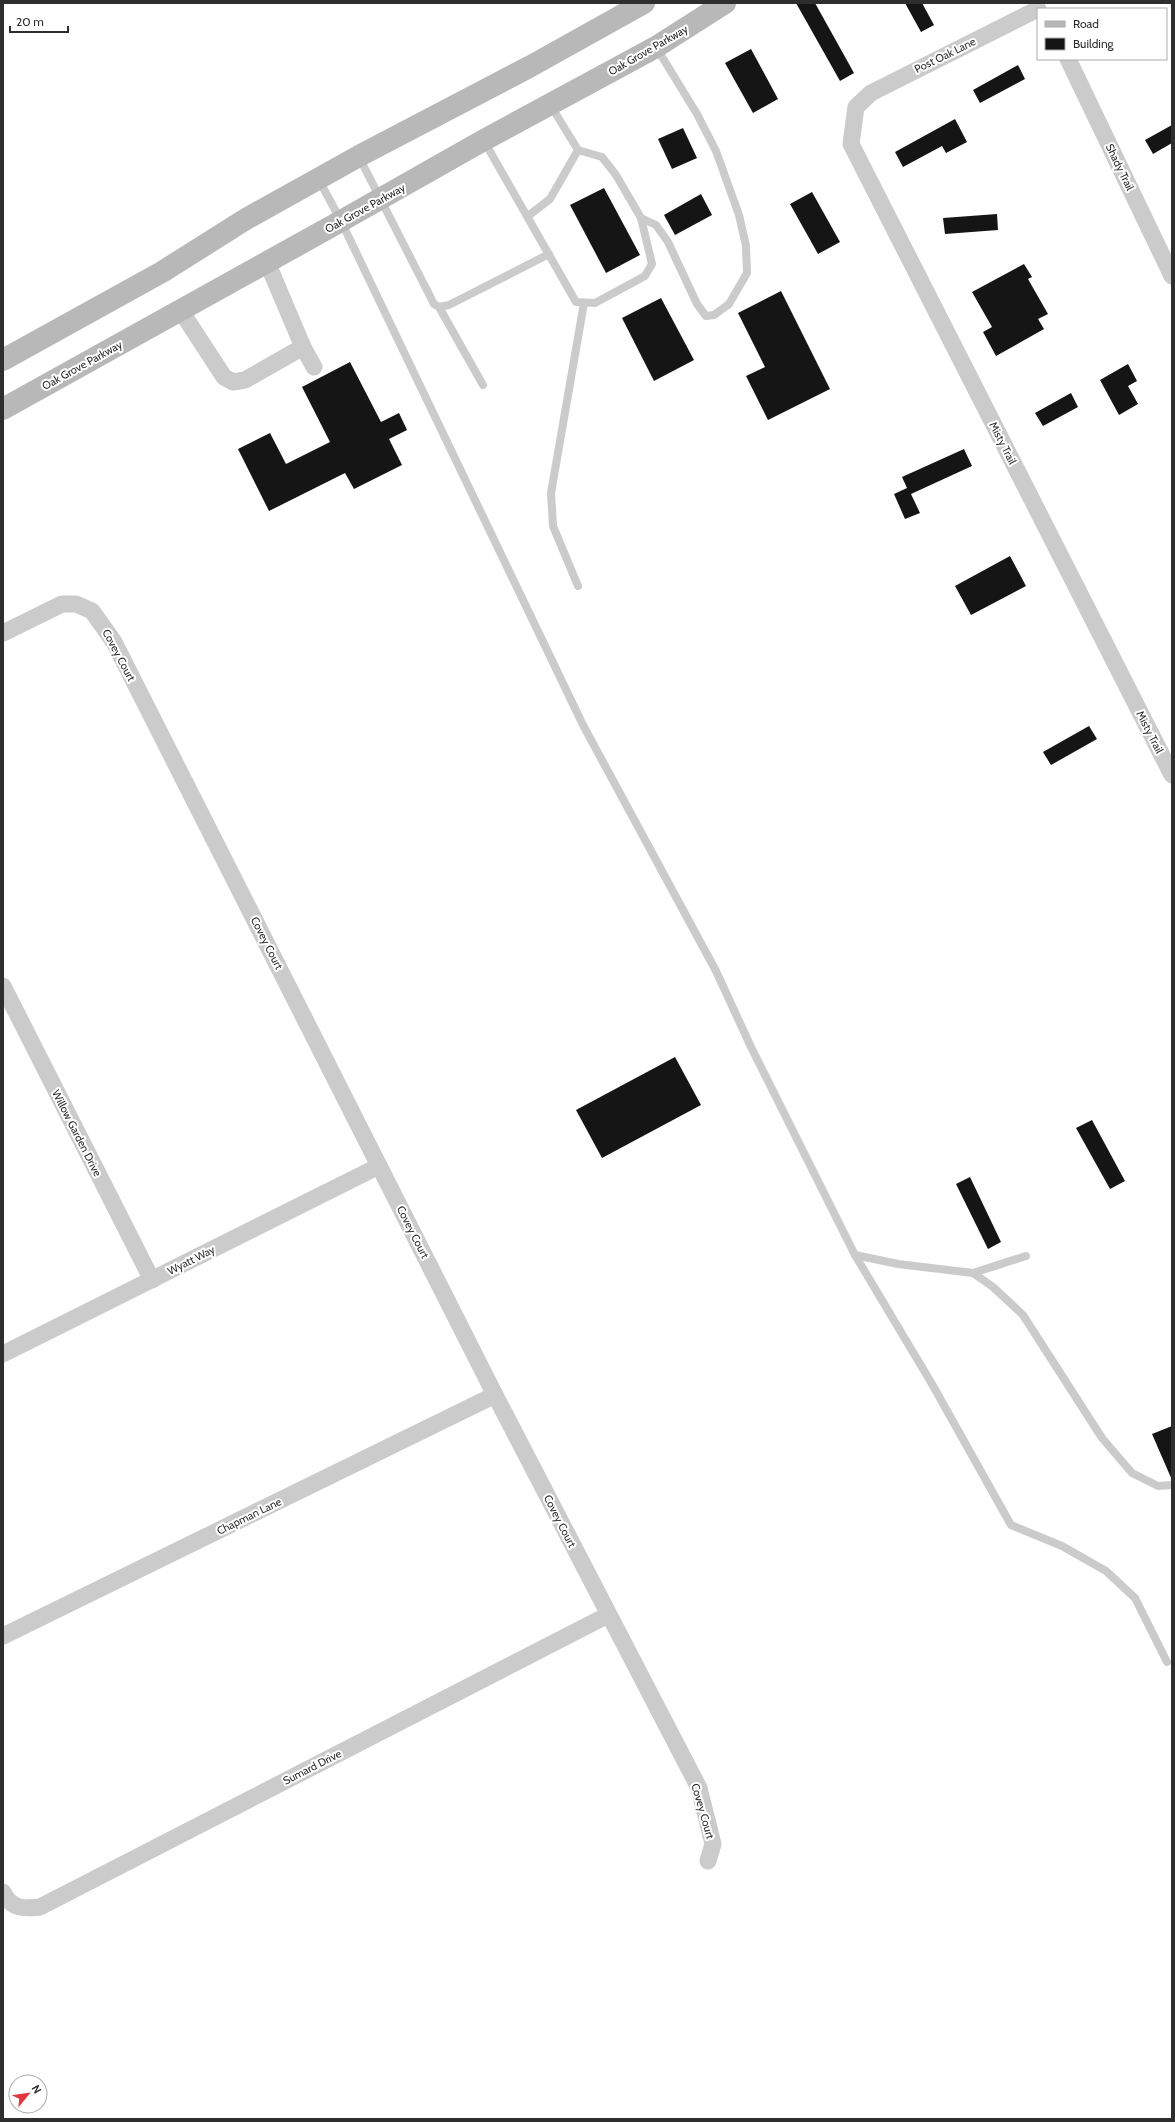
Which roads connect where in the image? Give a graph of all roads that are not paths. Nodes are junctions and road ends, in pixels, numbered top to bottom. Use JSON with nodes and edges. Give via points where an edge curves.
{"nodes":[{"id":1,"x":644,"y":3,"type":"edge"},
{"id":2,"x":725,"y":3,"type":"edge"},
{"id":3,"x":1037,"y":11,"type":"edge"},
{"id":4,"x":656,"y":47,"type":"junction"},
{"id":5,"x":1068,"y":60,"type":"edge"},
{"id":6,"x":550,"y":104,"type":"junction"},
{"id":7,"x":856,"y":107,"type":"joint"},
{"id":8,"x":484,"y":140,"type":"junction"},
{"id":9,"x":578,"y":150,"type":"junction"},
{"id":10,"x":359,"y":156,"type":"junction"},
{"id":11,"x":318,"y":179,"type":"junction"},
{"id":12,"x":381,"y":199,"type":"junction"},
{"id":13,"x":528,"y":216,"type":"junction"},
{"id":14,"x":642,"y":218,"type":"junction"},
{"id":15,"x":341,"y":221,"type":"junction"},
{"id":16,"x":549,"y":254,"type":"junction"},
{"id":17,"x":267,"y":262,"type":"junction"},
{"id":18,"x":1172,"y":276,"type":"edge"},
{"id":19,"x":584,"y":303,"type":"junction"},
{"id":20,"x":439,"y":307,"type":"junction"},
{"id":21,"x":181,"y":310,"type":"junction"},
{"id":22,"x":303,"y":347,"type":"junction"},
{"id":23,"x":3,"y":360,"type":"edge"},
{"id":24,"x":314,"y":367,"type":"dead end"},
{"id":25,"x":483,"y":386,"type":"dead end"},
{"id":26,"x":3,"y":409,"type":"edge"},
{"id":27,"x":578,"y":586,"type":"dead end"},
{"id":28,"x":3,"y":633,"type":"edge"},
{"id":29,"x":1172,"y":775,"type":"edge"},
{"id":30,"x":3,"y":986,"type":"edge"},
{"id":31,"x":379,"y":1166,"type":"junction"},
{"id":32,"x":855,"y":1255,"type":"junction"},
{"id":33,"x":1026,"y":1256,"type":"dead end"},
{"id":34,"x":973,"y":1272,"type":"junction"},
{"id":35,"x":152,"y":1280,"type":"junction"},
{"id":36,"x":3,"y":1354,"type":"edge"},
{"id":37,"x":495,"y":1395,"type":"junction"},
{"id":38,"x":1172,"y":1485,"type":"edge"},
{"id":39,"x":608,"y":1614,"type":"junction"},
{"id":40,"x":3,"y":1636,"type":"edge"},
{"id":41,"x":1167,"y":1662,"type":"dead end"},
{"id":42,"x":708,"y":1860,"type":"dead end"},
{"id":43,"x":3,"y":1892,"type":"edge"}],
"edges":[{"from":1,"to":10,"type":"main road","via":[[505,80]]},
{"from":2,"to":4,"type":"main road","name":"Oak Grove Parkway"},
{"from":3,"to":7,"type":"street","name":"Post Oak Lane","via":[[870,93]]},
{"from":4,"to":6,"type":"main road","name":"Oak Grove Parkway"},
{"from":4,"to":14,"type":"lane","via":[[697,114],[716,151],[739,215],[746,246],[747,273],[728,304],[714,315],[706,316],[697,304],[668,242],[656,225]]},
{"from":5,"to":18,"type":"street","name":"Shady Trail"},
{"from":6,"to":8,"type":"main road","name":"Oak Grove Parkway"},
{"from":6,"to":9,"type":"lane"},
{"from":7,"to":29,"type":"street","name":"Misty Trail","via":[[851,144]]},
{"from":8,"to":12,"type":"main road","name":"Oak Grove Parkway"},
{"from":8,"to":13,"type":"lane"},
{"from":9,"to":13,"type":"lane","via":[[550,199]]},
{"from":9,"to":14,"type":"lane","via":[[602,157]]},
{"from":10,"to":11,"type":"main road"},
{"from":10,"to":12,"type":"lane"},
{"from":11,"to":15,"type":"lane"},
{"from":11,"to":23,"type":"main road","via":[[246,219],[162,272]]},
{"from":12,"to":15,"type":"main road","name":"Oak Grove Parkway"},
{"from":12,"to":20,"type":"lane","via":[[434,304]]},
{"from":13,"to":16,"type":"lane"},
{"from":14,"to":19,"type":"lane","via":[[652,264],[644,276],[595,303]]},
{"from":15,"to":17,"type":"main road","name":"Oak Grove Parkway"},
{"from":15,"to":32,"type":"lane","via":[[583,726],[716,971]]},
{"from":16,"to":19,"type":"lane","via":[[576,302]]},
{"from":16,"to":20,"type":"lane","via":[[449,305]]},
{"from":17,"to":21,"type":"main road","name":"Oak Grove Parkway"},
{"from":17,"to":22,"type":"street"},
{"from":19,"to":27,"type":"lane","via":[[551,493],[552,526]]},
{"from":20,"to":25,"type":"lane"},
{"from":21,"to":22,"type":"street","via":[[224,377],[233,382],[245,380]]},
{"from":21,"to":26,"type":"main road","name":"Oak Grove Parkway"},
{"from":22,"to":24,"type":"street"},
{"from":28,"to":31,"type":"street","name":"Covey Court","via":[[62,604],[76,604],[92,611],[114,642]]},
{"from":30,"to":35,"type":"street","name":"Willow Garden Drive"},
{"from":31,"to":35,"type":"street","name":"Wyatt Way"},
{"from":31,"to":37,"type":"street","name":"Covey Court"},
{"from":32,"to":34,"type":"lane","via":[[898,1264]]},
{"from":32,"to":41,"type":"lane","via":[[932,1384],[1011,1525],[1062,1546],[1106,1571],[1135,1598]]},
{"from":33,"to":34,"type":"lane"},
{"from":34,"to":38,"type":"lane","via":[[1023,1315],[1102,1438],[1132,1473],[1158,1486]]},
{"from":35,"to":36,"type":"street","name":"Wyatt Way"},
{"from":37,"to":39,"type":"street","name":"Covey Court"},
{"from":37,"to":40,"type":"street","name":"Chapman Lane"},
{"from":39,"to":42,"type":"street","name":"Covey Court","via":[[698,1788],[713,1844]]},
{"from":39,"to":43,"type":"street","name":"Sumard Drive","via":[[40,1907],[24,1909],[6,1899]]}]}
